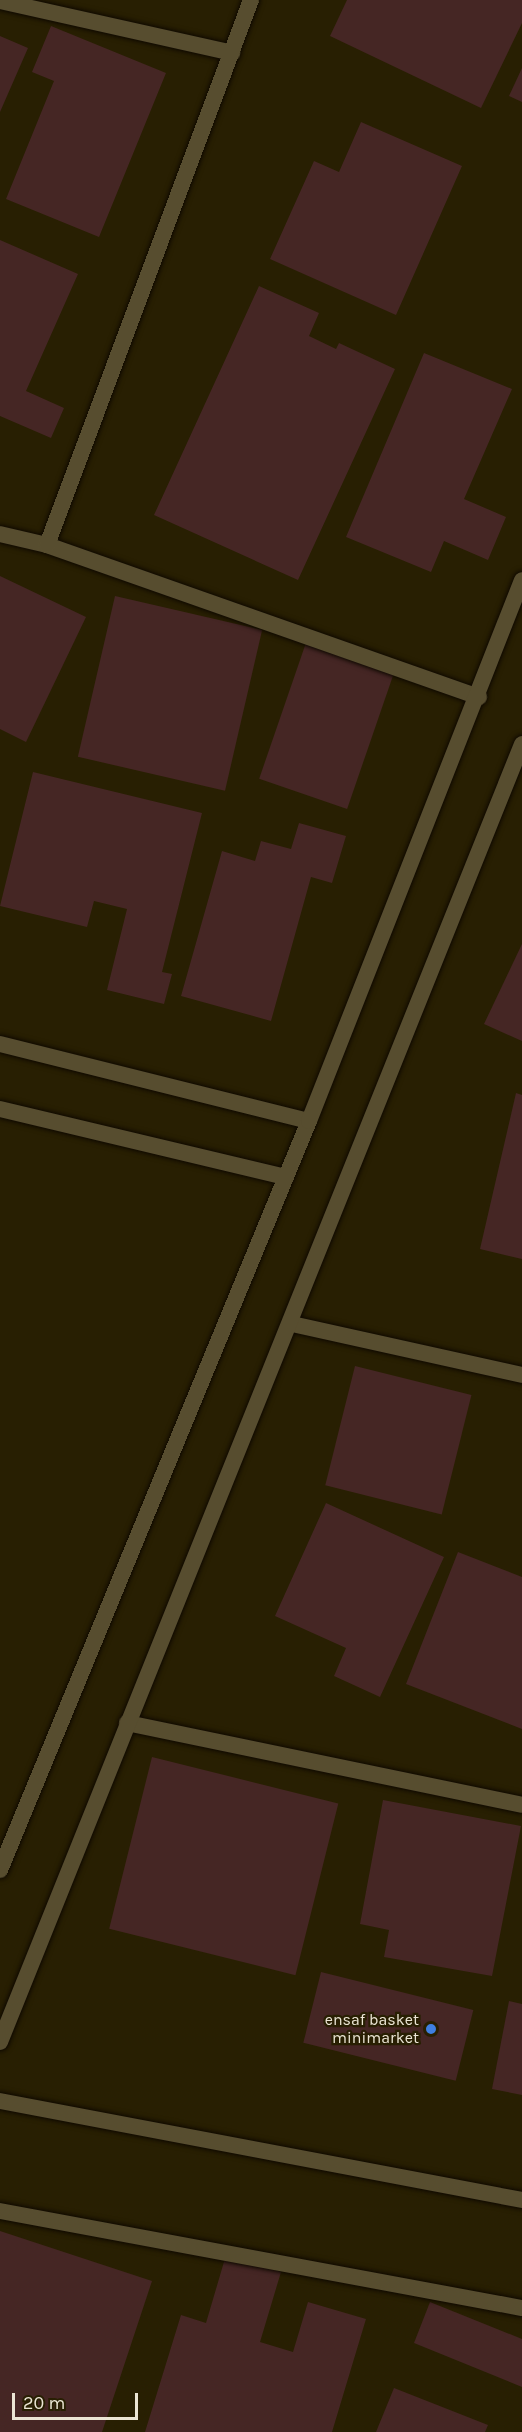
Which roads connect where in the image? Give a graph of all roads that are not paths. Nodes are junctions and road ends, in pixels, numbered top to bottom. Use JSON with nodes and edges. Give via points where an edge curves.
{"nodes":[{"id":1,"x":251,"y":0,"type":"edge"},
{"id":2,"x":0,"y":1,"type":"edge"},
{"id":3,"x":232,"y":53,"type":"junction"},
{"id":4,"x":0,"y":534,"type":"edge"},
{"id":5,"x":47,"y":545,"type":"junction"},
{"id":6,"x":522,"y":580,"type":"edge"},
{"id":7,"x":479,"y":697,"type":"junction"},
{"id":8,"x":522,"y":744,"type":"edge"},
{"id":9,"x":0,"y":1044,"type":"edge"},
{"id":10,"x":0,"y":1109,"type":"edge"},
{"id":11,"x":309,"y":1121,"type":"junction"},
{"id":12,"x":286,"y":1178,"type":"junction"},
{"id":13,"x":292,"y":1324,"type":"junction"},
{"id":14,"x":522,"y":1375,"type":"edge"},
{"id":15,"x":127,"y":1723,"type":"junction"},
{"id":16,"x":522,"y":1805,"type":"edge"},
{"id":17,"x":0,"y":1870,"type":"edge"},
{"id":18,"x":0,"y":2042,"type":"edge"},
{"id":19,"x":0,"y":2101,"type":"edge"},
{"id":20,"x":522,"y":2200,"type":"edge"},
{"id":21,"x":0,"y":2211,"type":"edge"},
{"id":22,"x":522,"y":2308,"type":"edge"}],
"edges":[{"from":1,"to":3,"type":"street"},
{"from":2,"to":3,"type":"street"},
{"from":3,"to":5,"type":"street"},
{"from":4,"to":5,"type":"street"},
{"from":5,"to":7,"type":"street"},
{"from":6,"to":7,"type":"street"},
{"from":7,"to":11,"type":"street"},
{"from":8,"to":13,"type":"street"},
{"from":9,"to":11,"type":"street"},
{"from":10,"to":12,"type":"street"},
{"from":11,"to":12,"type":"street"},
{"from":12,"to":17,"type":"street"},
{"from":13,"to":14,"type":"street"},
{"from":13,"to":15,"type":"street"},
{"from":15,"to":16,"type":"street"},
{"from":15,"to":18,"type":"street"},
{"from":19,"to":20,"type":"street"},
{"from":21,"to":22,"type":"street"}]}
